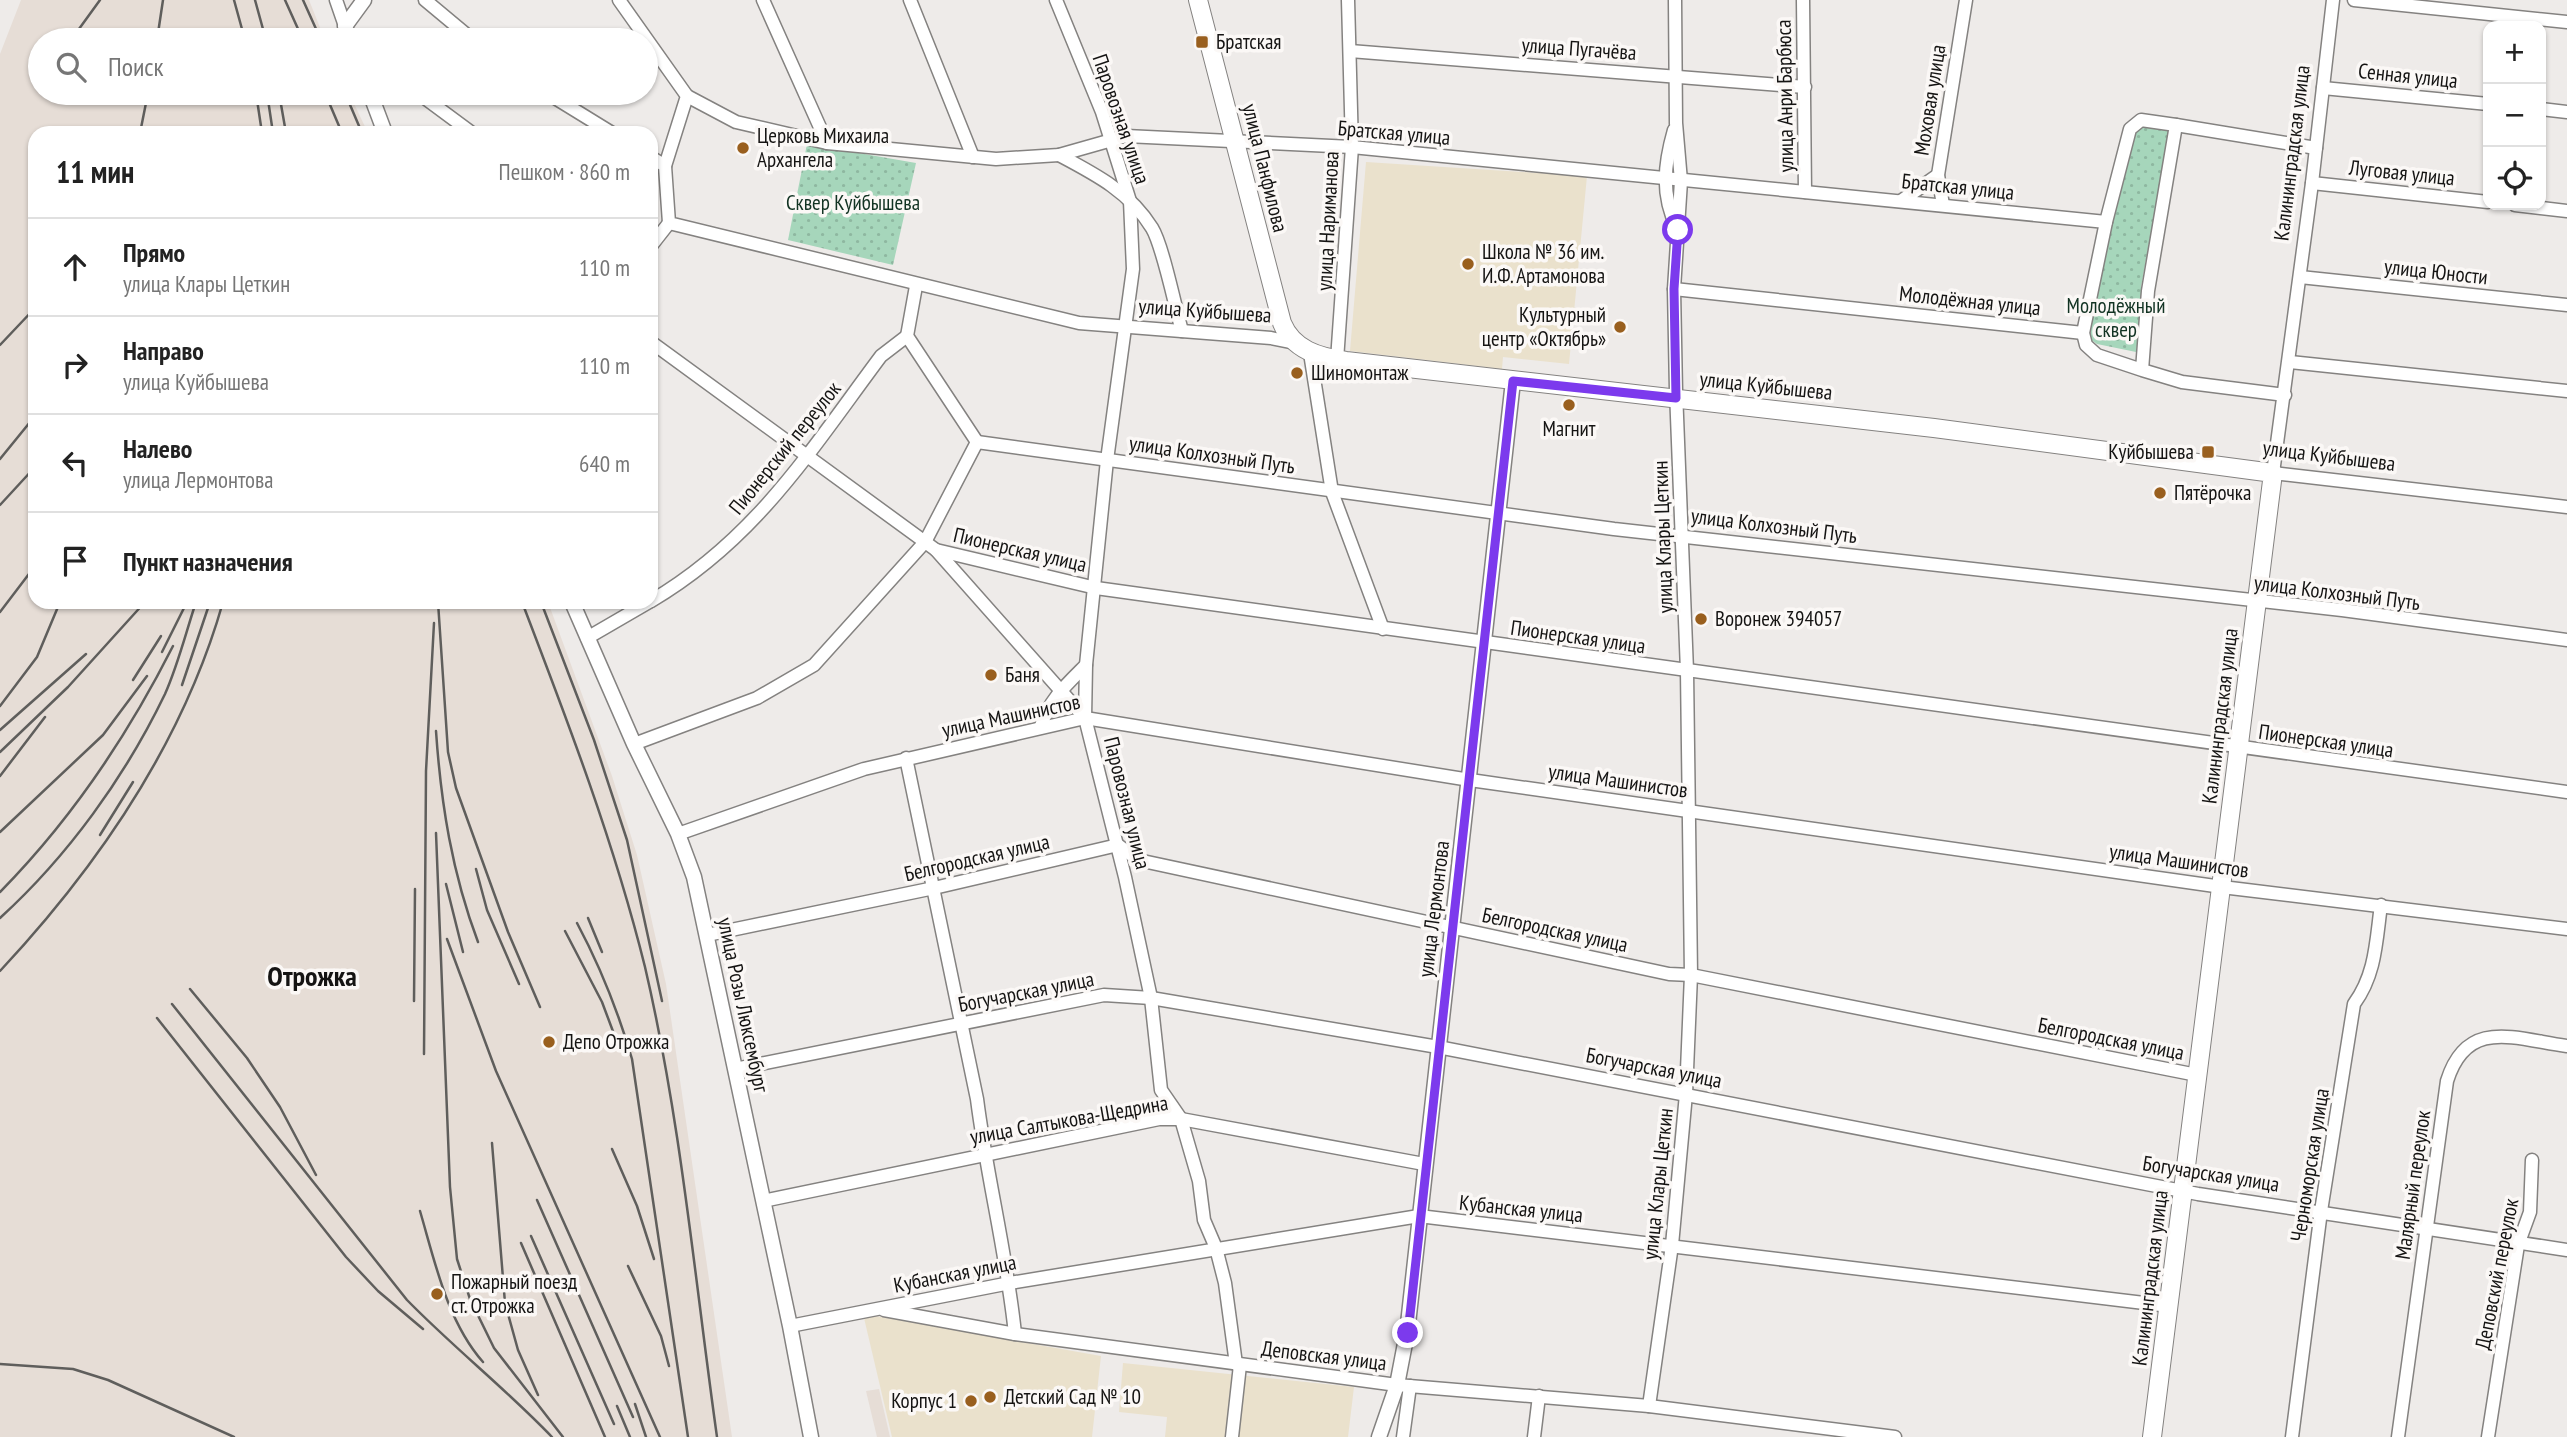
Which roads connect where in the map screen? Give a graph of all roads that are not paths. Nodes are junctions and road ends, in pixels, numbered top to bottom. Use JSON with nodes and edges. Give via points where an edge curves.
{"nodes":[{"id":1,"x":336,"y":0,"type":"edge"},
{"id":2,"x":364,"y":0,"type":"edge"},
{"id":3,"x":619,"y":0,"type":"edge"},
{"id":4,"x":763,"y":0,"type":"edge"},
{"id":5,"x":910,"y":0,"type":"edge"},
{"id":6,"x":1056,"y":0,"type":"edge"},
{"id":7,"x":1198,"y":0,"type":"edge"},
{"id":8,"x":1348,"y":0,"type":"edge"},
{"id":9,"x":1675,"y":0,"type":"edge"},
{"id":10,"x":1803,"y":0,"type":"edge"},
{"id":11,"x":1966,"y":0,"type":"edge"},
{"id":12,"x":2333,"y":0,"type":"edge"},
{"id":13,"x":2354,"y":0,"type":"edge"},
{"id":14,"x":429,"y":2,"type":"edge"},
{"id":15,"x":2567,"y":22,"type":"edge"},
{"id":16,"x":345,"y":26,"type":"joint"},
{"id":17,"x":459,"y":28,"type":"edge"},
{"id":18,"x":639,"y":28,"type":"edge"},
{"id":19,"x":1350,"y":51,"type":"junction"},
{"id":20,"x":658,"y":55,"type":"edge"},
{"id":21,"x":1677,"y":75,"type":"junction"},
{"id":22,"x":1805,"y":87,"type":"junction"},
{"id":23,"x":2323,"y":88,"type":"junction"},
{"id":24,"x":687,"y":96,"type":"junction"},
{"id":25,"x":2483,"y":104,"type":"edge"},
{"id":26,"x":374,"y":105,"type":"edge"},
{"id":27,"x":434,"y":105,"type":"edge"},
{"id":28,"x":566,"y":105,"type":"edge"},
{"id":29,"x":2546,"y":110,"type":"edge"},
{"id":30,"x":1102,"y":112,"type":"junction"},
{"id":31,"x":2567,"y":112,"type":"edge"},
{"id":32,"x":1676,"y":123,"type":"junction"},
{"id":33,"x":2176,"y":125,"type":"junction"},
{"id":34,"x":382,"y":126,"type":"edge"},
{"id":35,"x":463,"y":126,"type":"edge"},
{"id":36,"x":601,"y":126,"type":"edge"},
{"id":37,"x":1126,"y":136,"type":"junction"},
{"id":38,"x":1109,"y":141,"type":"junction"},
{"id":39,"x":827,"y":142,"type":"junction"},
{"id":40,"x":1236,"y":143,"type":"junction"},
{"id":41,"x":1352,"y":147,"type":"junction"},
{"id":42,"x":2316,"y":148,"type":"junction"},
{"id":43,"x":1059,"y":155,"type":"junction"},
{"id":44,"x":973,"y":156,"type":"junction"},
{"id":45,"x":658,"y":162,"type":"edge"},
{"id":46,"x":665,"y":166,"type":"junction"},
{"id":47,"x":1938,"y":175,"type":"junction"},
{"id":48,"x":1664,"y":179,"type":"junction"},
{"id":49,"x":1681,"y":181,"type":"junction"},
{"id":50,"x":2312,"y":183,"type":"junction"},
{"id":51,"x":1805,"y":192,"type":"junction"},
{"id":52,"x":1130,"y":201,"type":"junction"},
{"id":53,"x":1900,"y":201,"type":"junction"},
{"id":54,"x":2483,"y":201,"type":"edge"},
{"id":55,"x":1943,"y":205,"type":"junction"},
{"id":56,"x":2546,"y":209,"type":"edge"},
{"id":57,"x":2567,"y":211,"type":"edge"},
{"id":58,"x":2106,"y":222,"type":"junction"},
{"id":59,"x":669,"y":223,"type":"junction"},
{"id":60,"x":1678,"y":230,"type":"junction"},
{"id":61,"x":658,"y":237,"type":"edge"},
{"id":62,"x":2300,"y":277,"type":"junction"},
{"id":63,"x":916,"y":286,"type":"junction"},
{"id":64,"x":1674,"y":289,"type":"junction"},
{"id":65,"x":2567,"y":305,"type":"edge"},
{"id":66,"x":1282,"y":323,"type":"junction"},
{"id":67,"x":1125,"y":328,"type":"junction"},
{"id":68,"x":1182,"y":331,"type":"junction"},
{"id":69,"x":2084,"y":332,"type":"junction"},
{"id":70,"x":907,"y":336,"type":"junction"},
{"id":71,"x":1271,"y":338,"type":"junction"},
{"id":72,"x":658,"y":347,"type":"edge"},
{"id":73,"x":1303,"y":348,"type":"junction"},
{"id":74,"x":1337,"y":360,"type":"junction"},
{"id":75,"x":2290,"y":362,"type":"junction"},
{"id":76,"x":2142,"y":370,"type":"junction"},
{"id":77,"x":1513,"y":381,"type":"junction"},
{"id":78,"x":2567,"y":391,"type":"edge"},
{"id":79,"x":2285,"y":395,"type":"junction"},
{"id":80,"x":1676,"y":398,"type":"junction"},
{"id":81,"x":977,"y":442,"type":"junction"},
{"id":82,"x":807,"y":455,"type":"junction"},
{"id":83,"x":1107,"y":460,"type":"junction"},
{"id":84,"x":2273,"y":473,"type":"junction"},
{"id":85,"x":1332,"y":492,"type":"junction"},
{"id":86,"x":2567,"y":507,"type":"edge"},
{"id":87,"x":1498,"y":512,"type":"junction"},
{"id":88,"x":1683,"y":535,"type":"junction"},
{"id":89,"x":925,"y":542,"type":"junction"},
{"id":90,"x":936,"y":550,"type":"junction"},
{"id":91,"x":1096,"y":588,"type":"junction"},
{"id":92,"x":658,"y":596,"type":"edge"},
{"id":93,"x":2258,"y":601,"type":"junction"},
{"id":94,"x":575,"y":609,"type":"edge"},
{"id":95,"x":636,"y":609,"type":"edge"},
{"id":96,"x":1383,"y":629,"type":"junction"},
{"id":97,"x":587,"y":638,"type":"junction"},
{"id":98,"x":2567,"y":640,"type":"edge"},
{"id":99,"x":1485,"y":643,"type":"junction"},
{"id":100,"x":1086,"y":666,"type":"junction"},
{"id":101,"x":1687,"y":671,"type":"junction"},
{"id":102,"x":1062,"y":688,"type":"junction"},
{"id":103,"x":1085,"y":718,"type":"junction"},
{"id":104,"x":1041,"y":726,"type":"junction"},
{"id":105,"x":634,"y":744,"type":"junction"},
{"id":106,"x":2239,"y":749,"type":"junction"},
{"id":107,"x":906,"y":758,"type":"junction"},
{"id":108,"x":1470,"y":780,"type":"junction"},
{"id":109,"x":2567,"y":792,"type":"edge"},
{"id":110,"x":1689,"y":810,"type":"junction"},
{"id":111,"x":678,"y":834,"type":"junction"},
{"id":112,"x":1118,"y":845,"type":"junction"},
{"id":113,"x":1139,"y":860,"type":"junction"},
{"id":114,"x":1125,"y":877,"type":"junction"},
{"id":115,"x":2222,"y":887,"type":"junction"},
{"id":116,"x":934,"y":888,"type":"junction"},
{"id":117,"x":2381,"y":905,"type":"junction"},
{"id":118,"x":1453,"y":929,"type":"junction"},
{"id":119,"x":2567,"y":929,"type":"edge"},
{"id":120,"x":707,"y":935,"type":"junction"},
{"id":121,"x":1691,"y":975,"type":"junction"},
{"id":122,"x":1151,"y":998,"type":"junction"},
{"id":123,"x":961,"y":1025,"type":"junction"},
{"id":124,"x":2567,"y":1046,"type":"edge"},
{"id":125,"x":1438,"y":1047,"type":"junction"},
{"id":126,"x":735,"y":1069,"type":"junction"},
{"id":127,"x":2197,"y":1075,"type":"junction"},
{"id":128,"x":1686,"y":1094,"type":"junction"},
{"id":129,"x":1181,"y":1119,"type":"junction"},
{"id":130,"x":984,"y":1155,"type":"junction"},
{"id":131,"x":2532,"y":1160,"type":"dead end"},
{"id":132,"x":1424,"y":1164,"type":"junction"},
{"id":133,"x":2184,"y":1191,"type":"junction"},
{"id":134,"x":763,"y":1201,"type":"junction"},
{"id":135,"x":2321,"y":1211,"type":"junction"},
{"id":136,"x":1419,"y":1216,"type":"junction"},
{"id":137,"x":2425,"y":1230,"type":"junction"},
{"id":138,"x":1672,"y":1245,"type":"junction"},
{"id":139,"x":2518,"y":1245,"type":"junction"},
{"id":140,"x":1216,"y":1248,"type":"junction"},
{"id":141,"x":2567,"y":1250,"type":"edge"},
{"id":142,"x":1010,"y":1283,"type":"junction"},
{"id":143,"x":2169,"y":1306,"type":"junction"},
{"id":144,"x":876,"y":1309,"type":"junction"},
{"id":145,"x":790,"y":1326,"type":"junction"},
{"id":146,"x":1015,"y":1335,"type":"junction"},
{"id":147,"x":1238,"y":1364,"type":"junction"},
{"id":148,"x":1403,"y":1385,"type":"junction"},
{"id":149,"x":1539,"y":1396,"type":"junction"},
{"id":150,"x":1649,"y":1406,"type":"junction"},
{"id":151,"x":811,"y":1437,"type":"edge"},
{"id":152,"x":1232,"y":1437,"type":"edge"},
{"id":153,"x":1379,"y":1437,"type":"edge"},
{"id":154,"x":1403,"y":1437,"type":"edge"},
{"id":155,"x":1534,"y":1437,"type":"edge"},
{"id":156,"x":1895,"y":1437,"type":"edge"},
{"id":157,"x":2152,"y":1437,"type":"edge"},
{"id":158,"x":2292,"y":1437,"type":"edge"},
{"id":159,"x":2398,"y":1437,"type":"edge"},
{"id":160,"x":2488,"y":1437,"type":"edge"}],
"edges":[{"from":1,"to":16,"type":"street"},
{"from":2,"to":16,"type":"street"},
{"from":3,"to":18,"type":"street"},
{"from":4,"to":39,"type":"street"},
{"from":5,"to":44,"type":"street"},
{"from":6,"to":30,"type":"street","name":"Паровозная улица"},
{"from":7,"to":40,"type":"main road","name":"улица Панфилова"},
{"from":8,"to":19,"type":"street","name":"улица Нариманова"},
{"from":9,"to":21,"type":"street","name":"улица Клары Цеткин"},
{"from":10,"to":22,"type":"street","name":"улица Анри Барбюса"},
{"from":11,"to":47,"type":"street","name":"Моховая улица"},
{"from":12,"to":23,"type":"street","name":"Калининградская улица"},
{"from":13,"to":15,"type":"street"},
{"from":14,"to":17,"type":"street"},
{"from":19,"to":21,"type":"street","name":"улица Пугачёва"},
{"from":19,"to":41,"type":"street","name":"улица Нариманова"},
{"from":20,"to":24,"type":"street"},
{"from":21,"to":22,"type":"street","name":"улица Пугачёва"},
{"from":21,"to":32,"type":"street","name":"улица Клары Цеткин"},
{"from":22,"to":51,"type":"street","name":"улица Анри Барбюса"},
{"from":23,"to":25,"type":"street","name":"Сенная улица"},
{"from":23,"to":42,"type":"street","name":"Калининградская улица"},
{"from":24,"to":39,"type":"street","name":"Братская улица","via":[[736,122]]},
{"from":24,"to":46,"type":"street"},
{"from":26,"to":34,"type":"street"},
{"from":27,"to":35,"type":"street"},
{"from":28,"to":36,"type":"street"},
{"from":29,"to":31,"type":"street"},
{"from":30,"to":37,"type":"street"},
{"from":30,"to":38,"type":"street","name":"Паровозная улица"},
{"from":32,"to":48,"type":"street"},
{"from":32,"to":49,"type":"street","name":"улица Клары Цеткин"},
{"from":33,"to":42,"type":"street"},
{"from":33,"to":58,"type":"street","via":[[2141,120],[2132,124]]},
{"from":33,"to":76,"type":"street","via":[[2148,291]]},
{"from":37,"to":38,"type":"street","name":"Братская улица"},
{"from":37,"to":40,"type":"street","name":"Братская улица"},
{"from":38,"to":43,"type":"street","name":"Братская улица"},
{"from":38,"to":52,"type":"street","name":"Паровозная улица"},
{"from":39,"to":44,"type":"street","name":"Братская улица"},
{"from":40,"to":41,"type":"street","name":"Братская улица"},
{"from":40,"to":66,"type":"main road","name":"улица Панфилова"},
{"from":41,"to":48,"type":"street","name":"Братская улица"},
{"from":41,"to":74,"type":"street","name":"улица Нариманова"},
{"from":42,"to":50,"type":"street","name":"Калининградская улица"},
{"from":43,"to":44,"type":"street","name":"Братская улица"},
{"from":43,"to":52,"type":"street","via":[[1103,178]]},
{"from":45,"to":46,"type":"street"},
{"from":46,"to":59,"type":"street"},
{"from":47,"to":53,"type":"street"},
{"from":47,"to":55,"type":"street","name":"Моховая улица"},
{"from":48,"to":49,"type":"street","name":"Братская улица"},
{"from":48,"to":60,"type":"street","via":[[1667,208]]},
{"from":49,"to":51,"type":"street","name":"Братская улица"},
{"from":49,"to":60,"type":"street","name":"улица Клары Цеткин"},
{"from":50,"to":54,"type":"street","name":"Луговая улица"},
{"from":50,"to":62,"type":"street","name":"Калининградская улица"},
{"from":51,"to":53,"type":"street","name":"Братская улица"},
{"from":52,"to":67,"type":"street","name":"Паровозная улица","via":[[1133,269]]},
{"from":52,"to":68,"type":"street","via":[[1153,229]]},
{"from":53,"to":55,"type":"street","name":"Братская улица"},
{"from":55,"to":58,"type":"street","name":"Братская улица"},
{"from":56,"to":57,"type":"street"},
{"from":58,"to":69,"type":"street"},
{"from":59,"to":61,"type":"street"},
{"from":59,"to":63,"type":"street","name":"улица Куйбышева"},
{"from":60,"to":64,"type":"street","name":"улица Клары Цеткин"},
{"from":62,"to":65,"type":"street","name":"улица Юности"},
{"from":62,"to":75,"type":"street","name":"Калининградская улица"},
{"from":63,"to":67,"type":"street","name":"улица Куйбышева","via":[[1079,323]]},
{"from":63,"to":70,"type":"street"},
{"from":64,"to":69,"type":"street","name":"Молодёжная улица"},
{"from":64,"to":80,"type":"street","name":"улица Клары Цеткин"},
{"from":66,"to":71,"type":"street"},
{"from":66,"to":73,"type":"main road","name":"улица Панфилова"},
{"from":67,"to":68,"type":"street","name":"улица Куйбышева"},
{"from":67,"to":83,"type":"street","name":"Паровозная улица"},
{"from":68,"to":71,"type":"street","name":"улица Куйбышева"},
{"from":69,"to":76,"type":"street","via":[[2086,345],[2097,355]]},
{"from":70,"to":81,"type":"street"},
{"from":70,"to":82,"type":"street","name":"Пионерский переулок","via":[[881,356]]},
{"from":71,"to":73,"type":"street","name":"улица Куйбышева"},
{"from":72,"to":82,"type":"street","name":"Пионерская улица"},
{"from":73,"to":74,"type":"main road","name":"улица Куйбышева"},
{"from":73,"to":85,"type":"street","name":"улица Панфилова"},
{"from":74,"to":77,"type":"main road","name":"улица Куйбышева"},
{"from":75,"to":78,"type":"street"},
{"from":75,"to":79,"type":"street","name":"Калининградская улица"},
{"from":76,"to":79,"type":"street","via":[[2182,382]]},
{"from":77,"to":80,"type":"main road","name":"улица Куйбышева"},
{"from":77,"to":87,"type":"street","name":"улица Лермонтова"},
{"from":79,"to":84,"type":"street","name":"Калининградская улица"},
{"from":80,"to":84,"type":"main road","name":"улица Куйбышева"},
{"from":80,"to":88,"type":"street","name":"улица Клары Цеткин"},
{"from":81,"to":83,"type":"street","name":"улица Колхозный Путь"},
{"from":81,"to":89,"type":"street"},
{"from":82,"to":89,"type":"street","name":"Пионерская улица"},
{"from":82,"to":92,"type":"street","name":"Пионерский переулок","via":[[762,513],[717,557]]},
{"from":83,"to":85,"type":"street","name":"улица Колхозный Путь"},
{"from":83,"to":91,"type":"street","name":"Паровозная улица"},
{"from":84,"to":86,"type":"street","name":"улица Куйбышева"},
{"from":84,"to":93,"type":"main road","name":"Калининградская улица"},
{"from":85,"to":87,"type":"street","name":"улица Колхозный Путь"},
{"from":85,"to":96,"type":"street","name":"улица Панфилова"},
{"from":87,"to":88,"type":"street","name":"улица Колхозный Путь"},
{"from":87,"to":99,"type":"street","name":"улица Лермонтова"},
{"from":88,"to":93,"type":"street","name":"улица Колхозный Путь"},
{"from":88,"to":101,"type":"street","name":"улица Клары Цеткин"},
{"from":89,"to":90,"type":"street","name":"Пионерская улица"},
{"from":89,"to":105,"type":"street","via":[[814,665],[757,698]]},
{"from":90,"to":91,"type":"street","name":"Пионерская улица"},
{"from":90,"to":102,"type":"street"},
{"from":91,"to":96,"type":"street","name":"Пионерская улица"},
{"from":91,"to":100,"type":"street","name":"Паровозная улица"},
{"from":93,"to":98,"type":"street","name":"улица Колхозный Путь"},
{"from":93,"to":106,"type":"main road","name":"Калининградская улица"},
{"from":94,"to":97,"type":"street","name":"улица Розы Люксембург"},
{"from":95,"to":97,"type":"street","name":"Пионерский переулок"},
{"from":96,"to":99,"type":"street","name":"Пионерская улица"},
{"from":97,"to":105,"type":"street","name":"улица Розы Люксембург"},
{"from":99,"to":101,"type":"street","name":"Пионерская улица"},
{"from":99,"to":108,"type":"street","name":"улица Лермонтова"},
{"from":100,"to":102,"type":"street"},
{"from":100,"to":103,"type":"street","name":"Паровозная улица"},
{"from":101,"to":106,"type":"street","name":"Пионерская улица"},
{"from":101,"to":110,"type":"street","name":"улица Клары Цеткин"},
{"from":102,"to":103,"type":"street"},
{"from":102,"to":104,"type":"street"},
{"from":103,"to":104,"type":"street","name":"улица Машинистов"},
{"from":103,"to":108,"type":"street","name":"улица Машинистов"},
{"from":103,"to":112,"type":"street","name":"Паровозная улица"},
{"from":104,"to":107,"type":"street","name":"улица Машинистов"},
{"from":105,"to":111,"type":"street","name":"улица Розы Люксембург"},
{"from":106,"to":109,"type":"street","name":"Пионерская улица"},
{"from":106,"to":115,"type":"main road","name":"Калининградская улица"},
{"from":107,"to":111,"type":"street","name":"улица Машинистов"},
{"from":107,"to":116,"type":"street"},
{"from":108,"to":110,"type":"street","name":"улица Машинистов"},
{"from":108,"to":118,"type":"street","name":"улица Лермонтова"},
{"from":110,"to":115,"type":"street","name":"улица Машинистов"},
{"from":110,"to":121,"type":"street","name":"улица Клары Цеткин"},
{"from":111,"to":120,"type":"street","name":"улица Розы Люксембург","via":[[694,877]]},
{"from":112,"to":113,"type":"street","name":"Белгородская улица"},
{"from":112,"to":114,"type":"street","name":"Паровозная улица"},
{"from":112,"to":116,"type":"street","name":"Белгородская улица"},
{"from":113,"to":114,"type":"street"},
{"from":113,"to":118,"type":"street","name":"Белгородская улица"},
{"from":114,"to":122,"type":"street","name":"Паровозная улица"},
{"from":115,"to":117,"type":"street","name":"улица Машинистов"},
{"from":115,"to":127,"type":"main road","name":"Калининградская улица"},
{"from":116,"to":120,"type":"street","name":"Белгородская улица"},
{"from":116,"to":123,"type":"street"},
{"from":117,"to":119,"type":"street","name":"улица Машинистов"},
{"from":117,"to":135,"type":"street","name":"Черноморская улица","via":[[2373,967],[2354,1004]]},
{"from":118,"to":121,"type":"street","name":"Белгородская улица"},
{"from":118,"to":125,"type":"street","name":"улица Лермонтова"},
{"from":120,"to":126,"type":"street","name":"улица Розы Люксембург"},
{"from":121,"to":127,"type":"street","name":"Белгородская улица"},
{"from":121,"to":128,"type":"street","name":"улица Клары Цеткин"},
{"from":122,"to":123,"type":"street","name":"Богучарская улица","via":[[1104,995]]},
{"from":122,"to":125,"type":"street","name":"Богучарская улица"},
{"from":122,"to":129,"type":"street","name":"Паровозная улица","via":[[1161,1090]]},
{"from":123,"to":126,"type":"street","name":"Богучарская улица"},
{"from":123,"to":130,"type":"street"},
{"from":124,"to":137,"type":"street","name":"Малярный переулок","via":[[2483,1038],[2467,1045],[2454,1059]]},
{"from":125,"to":128,"type":"street","name":"Богучарская улица"},
{"from":125,"to":132,"type":"street","name":"улица Лермонтова"},
{"from":126,"to":134,"type":"street","name":"улица Розы Люксембург"},
{"from":127,"to":133,"type":"main road","name":"Калининградская улица"},
{"from":128,"to":133,"type":"street","name":"Богучарская улица"},
{"from":128,"to":138,"type":"street","name":"улица Клары Цеткин"},
{"from":129,"to":130,"type":"street","name":"улица Салтыкова-Щедрина","via":[[1159,1119]]},
{"from":129,"to":132,"type":"street","name":"улица Салтыкова-Щедрина"},
{"from":129,"to":140,"type":"street","name":"Паровозная улица","via":[[1199,1181],[1204,1220]]},
{"from":130,"to":134,"type":"street","name":"улица Салтыкова-Щедрина"},
{"from":130,"to":142,"type":"street"},
{"from":131,"to":139,"type":"street","name":"Деповский переулок","via":[[2530,1212]]},
{"from":132,"to":136,"type":"street","name":"улица Лермонтова"},
{"from":133,"to":135,"type":"street","name":"Богучарская улица"},
{"from":133,"to":143,"type":"main road","name":"Калининградская улица"},
{"from":134,"to":145,"type":"street","name":"улица Розы Люксембург"},
{"from":135,"to":137,"type":"street","name":"Богучарская улица"},
{"from":135,"to":158,"type":"street","name":"Черноморская улица"},
{"from":136,"to":138,"type":"street","name":"Кубанская улица"},
{"from":136,"to":140,"type":"street","name":"Кубанская улица"},
{"from":136,"to":148,"type":"street","name":"улица Лермонтова"},
{"from":137,"to":139,"type":"street","name":"Богучарская улица"},
{"from":137,"to":159,"type":"street","name":"Малярный переулок"},
{"from":138,"to":143,"type":"street","name":"Кубанская улица"},
{"from":138,"to":150,"type":"street","name":"улица Клары Цеткин"},
{"from":139,"to":141,"type":"street","name":"Богучарская улица"},
{"from":139,"to":160,"type":"street","name":"Деповский переулок"},
{"from":140,"to":142,"type":"street","name":"Кубанская улица"},
{"from":140,"to":147,"type":"street","name":"Паровозная улица"},
{"from":142,"to":144,"type":"street","name":"Кубанская улица"},
{"from":142,"to":146,"type":"street"},
{"from":143,"to":157,"type":"main road","name":"Калининградская улица"},
{"from":144,"to":145,"type":"street","name":"Кубанская улица"},
{"from":144,"to":146,"type":"street","name":"Деповская улица"},
{"from":145,"to":151,"type":"street","name":"улица Розы Люксембург"},
{"from":146,"to":147,"type":"street","name":"Деповская улица"},
{"from":147,"to":148,"type":"street","name":"Деповская улица"},
{"from":147,"to":152,"type":"street","name":"Паровозная улица"},
{"from":148,"to":149,"type":"street","name":"Деповская улица"},
{"from":148,"to":153,"type":"street","name":"улица Лермонтова"},
{"from":148,"to":154,"type":"street"},
{"from":149,"to":150,"type":"street","name":"Деповская улица"},
{"from":149,"to":155,"type":"street"},
{"from":150,"to":156,"type":"street","name":"Деповская улица"}]}
